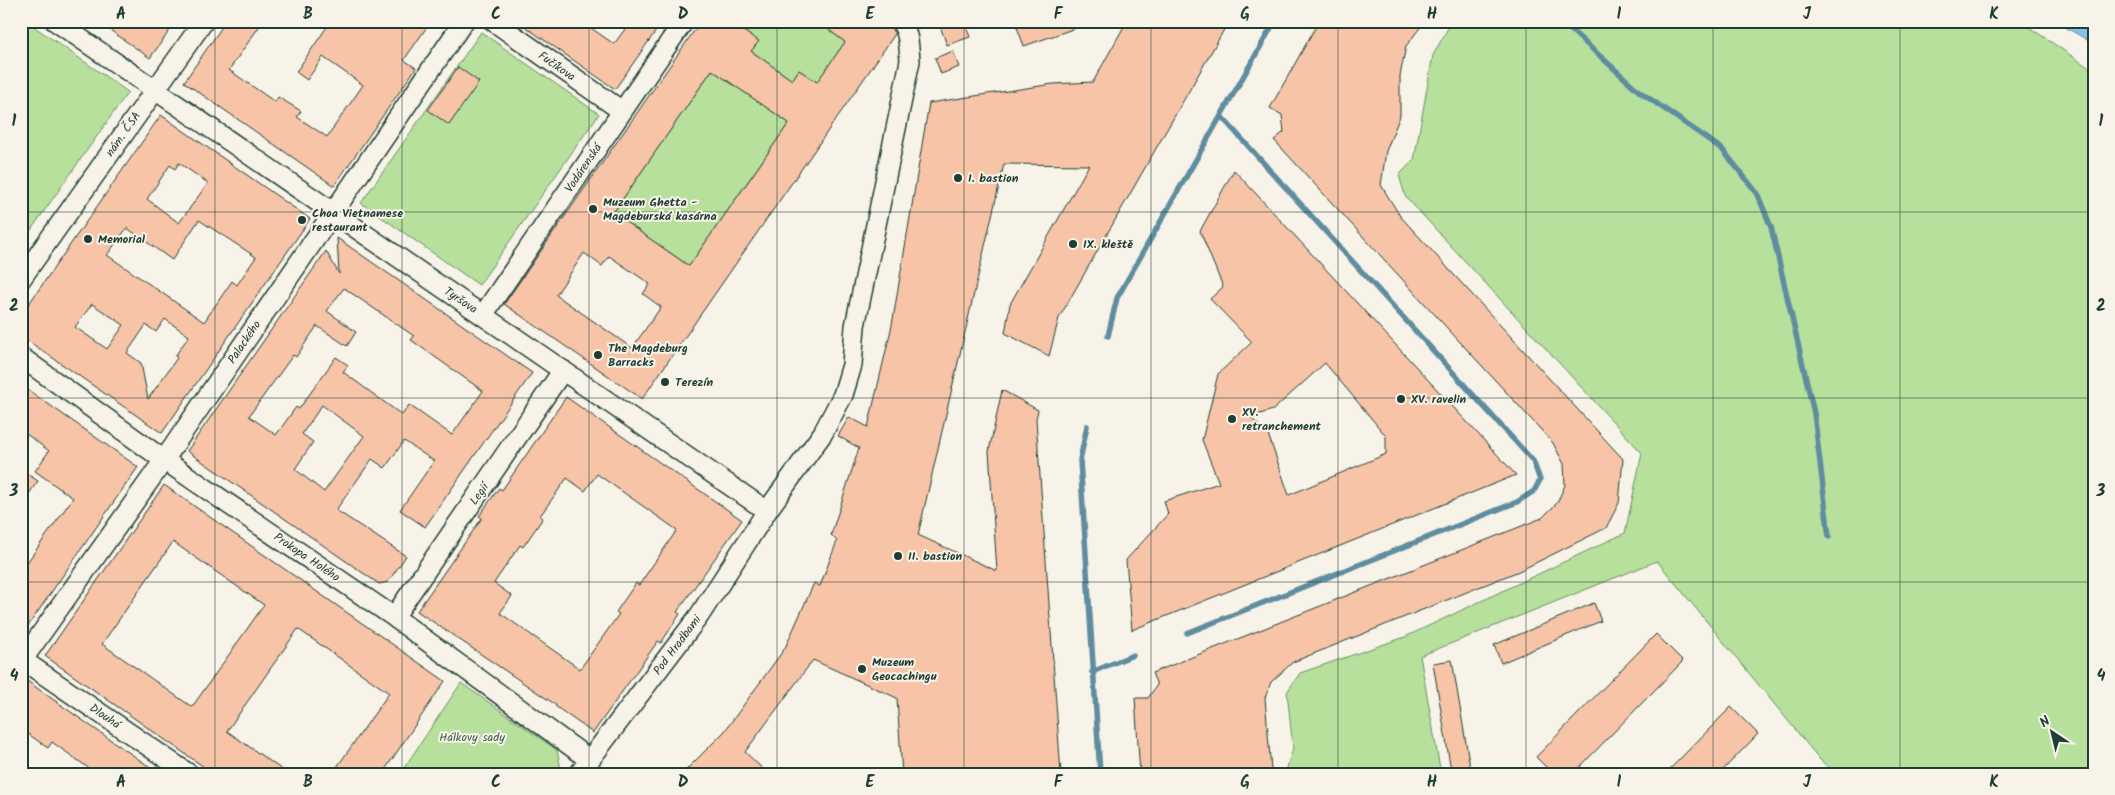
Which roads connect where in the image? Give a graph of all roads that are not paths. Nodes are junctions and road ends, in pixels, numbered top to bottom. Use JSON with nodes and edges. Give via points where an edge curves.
{"nodes":[{"id":1,"x":55,"y":21,"type":"edge"},
{"id":2,"x":204,"y":21,"type":"edge"},
{"id":3,"x":464,"y":21,"type":"edge"},
{"id":4,"x":493,"y":21,"type":"edge"},
{"id":5,"x":684,"y":21,"type":"edge"},
{"id":6,"x":900,"y":21,"type":"edge"},
{"id":7,"x":156,"y":89,"type":"junction"},
{"id":8,"x":622,"y":111,"type":"junction"},
{"id":9,"x":332,"y":213,"type":"junction"},
{"id":10,"x":21,"y":279,"type":"edge"},
{"id":11,"x":483,"y":315,"type":"junction"},
{"id":12,"x":21,"y":357,"type":"edge"},
{"id":13,"x":563,"y":370,"type":"junction"},
{"id":14,"x":164,"y":460,"type":"junction"},
{"id":15,"x":767,"y":511,"type":"junction"},
{"id":16,"x":394,"y":617,"type":"junction"},
{"id":17,"x":22,"y":660,"type":"edge"},
{"id":18,"x":585,"y":767,"type":"edge"},
{"id":19,"x":188,"y":774,"type":"edge"}],
"edges":[{"from":1,"to":7,"type":"street"},
{"from":2,"to":7,"type":"street","name":"nám. ČSA"},
{"from":3,"to":9,"type":"street","name":"Palackého"},
{"from":4,"to":8,"type":"street","name":"Fučíkova"},
{"from":5,"to":8,"type":"street","name":"Vodárenská"},
{"from":6,"to":15,"type":"street","name":"Pod Hradbami","via":[[909,42],[910,61],[855,326],[852,364],[843,395],[823,433]]},
{"from":7,"to":9,"type":"street","name":"Tyršova"},
{"from":7,"to":10,"type":"street","name":"nám. ČSA"},
{"from":8,"to":11,"type":"street","name":"Vodárenská"},
{"from":9,"to":11,"type":"street","name":"Tyršova"},
{"from":9,"to":14,"type":"street","name":"Palackého"},
{"from":11,"to":13,"type":"street","name":"Tyršova"},
{"from":12,"to":14,"type":"street","name":"Prokopa Holého"},
{"from":13,"to":15,"type":"street","name":"Tyršova"},
{"from":13,"to":16,"type":"street","name":"Legií"},
{"from":14,"to":16,"type":"street","name":"Prokopa Holého"},
{"from":14,"to":17,"type":"street","name":"Palackého"},
{"from":15,"to":18,"type":"street","name":"Pod Hradbami","via":[[699,616]]},
{"from":16,"to":18,"type":"street","name":"Prokopa Holého"},
{"from":17,"to":19,"type":"street","name":"Dlouhá"}]}
